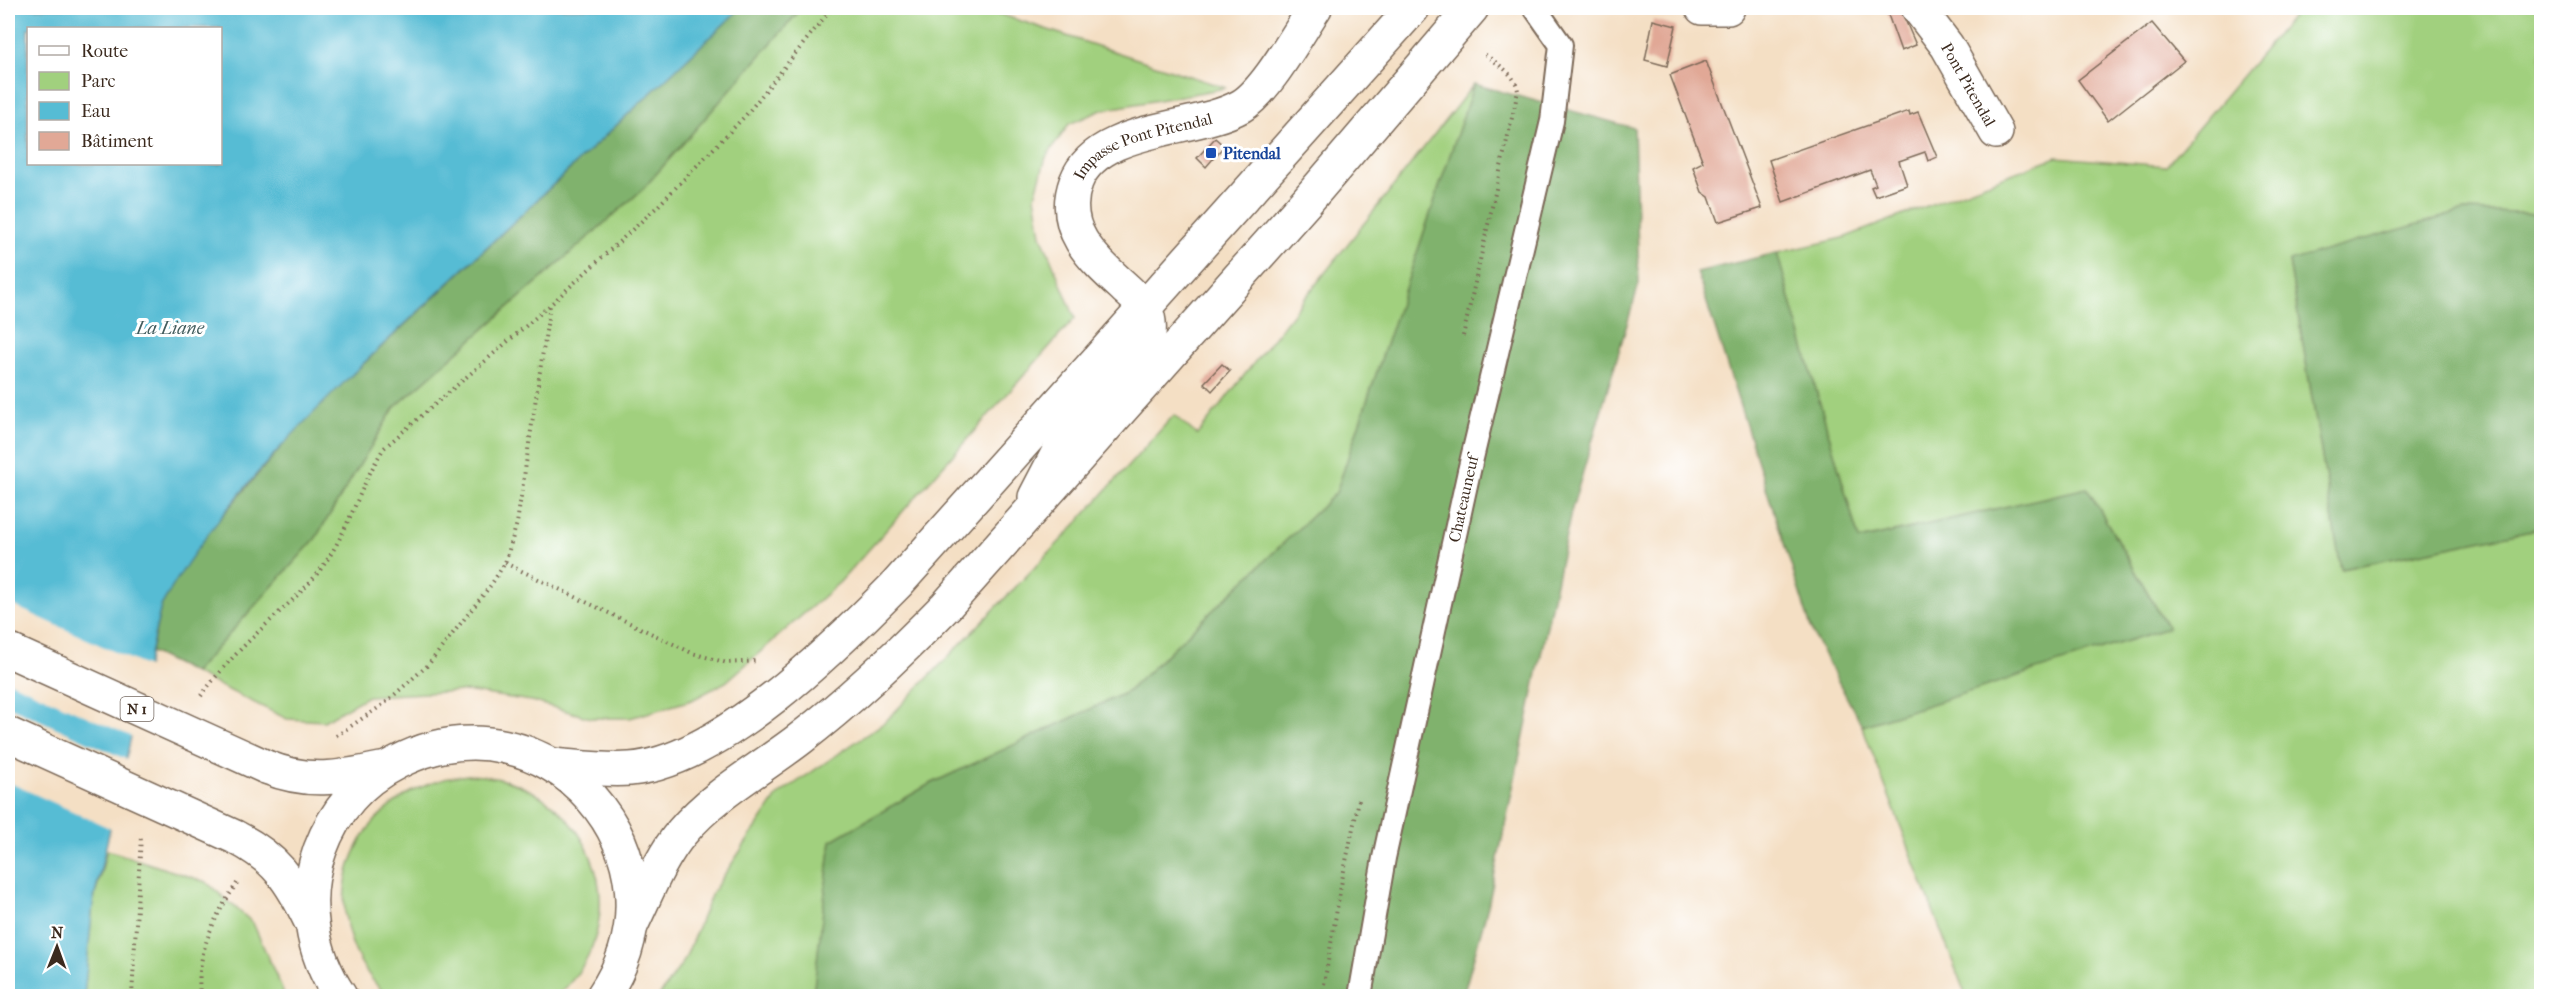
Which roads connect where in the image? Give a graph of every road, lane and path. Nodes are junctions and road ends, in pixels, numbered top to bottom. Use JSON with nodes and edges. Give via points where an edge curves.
{"nodes":[{"id":1,"x":832,"y":8,"type":"edge"},
{"id":2,"x":1315,"y":8,"type":"edge"},
{"id":3,"x":1413,"y":8,"type":"edge"},
{"id":4,"x":1535,"y":8,"type":"edge"},
{"id":5,"x":1702,"y":8,"type":"edge"},
{"id":6,"x":1728,"y":8,"type":"edge"},
{"id":7,"x":1918,"y":8,"type":"edge"},
{"id":8,"x":1463,"y":18,"type":"edge"},
{"id":9,"x":1996,"y":132,"type":"dead end"},
{"id":10,"x":550,"y":305,"type":"junction"},
{"id":11,"x":1144,"y":307,"type":"junction"},
{"id":12,"x":1463,"y":337,"type":"dead end"},
{"id":13,"x":1026,"y":516,"type":"junction"},
{"id":14,"x":505,"y":563,"type":"junction"},
{"id":15,"x":273,"y":618,"type":"dead end"},
{"id":16,"x":8,"y":650,"type":"edge"},
{"id":17,"x":761,"y":661,"type":"dead end"},
{"id":18,"x":8,"y":734,"type":"edge"},
{"id":19,"x":332,"y":738,"type":"dead end"},
{"id":20,"x":552,"y":765,"type":"junction"},
{"id":21,"x":386,"y":768,"type":"junction"},
{"id":22,"x":1361,"y":791,"type":"dead end"},
{"id":23,"x":242,"y":875,"type":"dead end"},
{"id":24,"x":312,"y":924,"type":"junction"},
{"id":25,"x":632,"y":924,"type":"junction"},
{"id":26,"x":135,"y":935,"type":"dead end"},
{"id":27,"x":132,"y":996,"type":"edge"},
{"id":28,"x":200,"y":996,"type":"edge"},
{"id":29,"x":340,"y":996,"type":"edge"},
{"id":30,"x":603,"y":996,"type":"edge"},
{"id":31,"x":1322,"y":996,"type":"edge"},
{"id":32,"x":1360,"y":996,"type":"edge"}],
"edges":[{"from":1,"to":10,"type":"path","via":[[746,115],[657,207]]},
{"from":2,"to":11,"type":"main road","name":"Impasse Pont Pitendal","via":[[1267,80],[1243,105],[1200,121],[1121,141],[1093,158],[1079,174],[1072,206],[1080,240],[1091,256]]},
{"from":3,"to":11,"type":"main road"},
{"from":4,"to":32,"type":"lane","name":"Chateauneuf","via":[[1561,45],[1552,121],[1469,471],[1384,858]]},
{"from":5,"to":6,"type":"main road"},
{"from":7,"to":9,"type":"main road","name":"Pont Pitendal","via":[[1947,46]]},
{"from":8,"to":12,"type":"path","via":[[1512,77],[1518,91]]},
{"from":8,"to":13,"type":"main road","via":[[1306,202]]},
{"from":10,"to":14,"type":"path","via":[[518,523]]},
{"from":10,"to":15,"type":"path","via":[[384,448],[332,552],[308,586]]},
{"from":11,"to":13,"type":"main road","via":[[1149,330],[1141,357],[1062,445]]},
{"from":11,"to":20,"type":"main road","via":[[897,584],[827,653],[760,707],[694,749],[660,762],[630,769]]},
{"from":13,"to":25,"type":"main road","via":[[891,662],[817,725],[693,819],[672,846]]},
{"from":14,"to":17,"type":"path","via":[[693,653],[727,663]]},
{"from":14,"to":19,"type":"path","via":[[428,665],[384,704]]},
{"from":16,"to":21,"type":"main road","number":"N 1","bridge":true,"via":[[266,767],[300,778],[322,779]]},
{"from":18,"to":24,"type":"main road","bridge":true,"via":[[260,851],[284,872]]},
{"from":20,"to":21,"type":"main road","via":[[512,748],[468,743],[425,750]]},
{"from":20,"to":25,"type":"main road","via":[[594,799],[616,832],[629,871]]},
{"from":21,"to":24,"type":"main road","via":[[353,795],[326,836],[312,882]]},
{"from":22,"to":31,"type":"path"},
{"from":23,"to":28,"type":"path","via":[[204,945],[198,976]]},
{"from":24,"to":29,"type":"main road","via":[[321,962]]},
{"from":25,"to":30,"type":"main road","via":[[622,961]]},
{"from":26,"to":27,"type":"path"}]}
